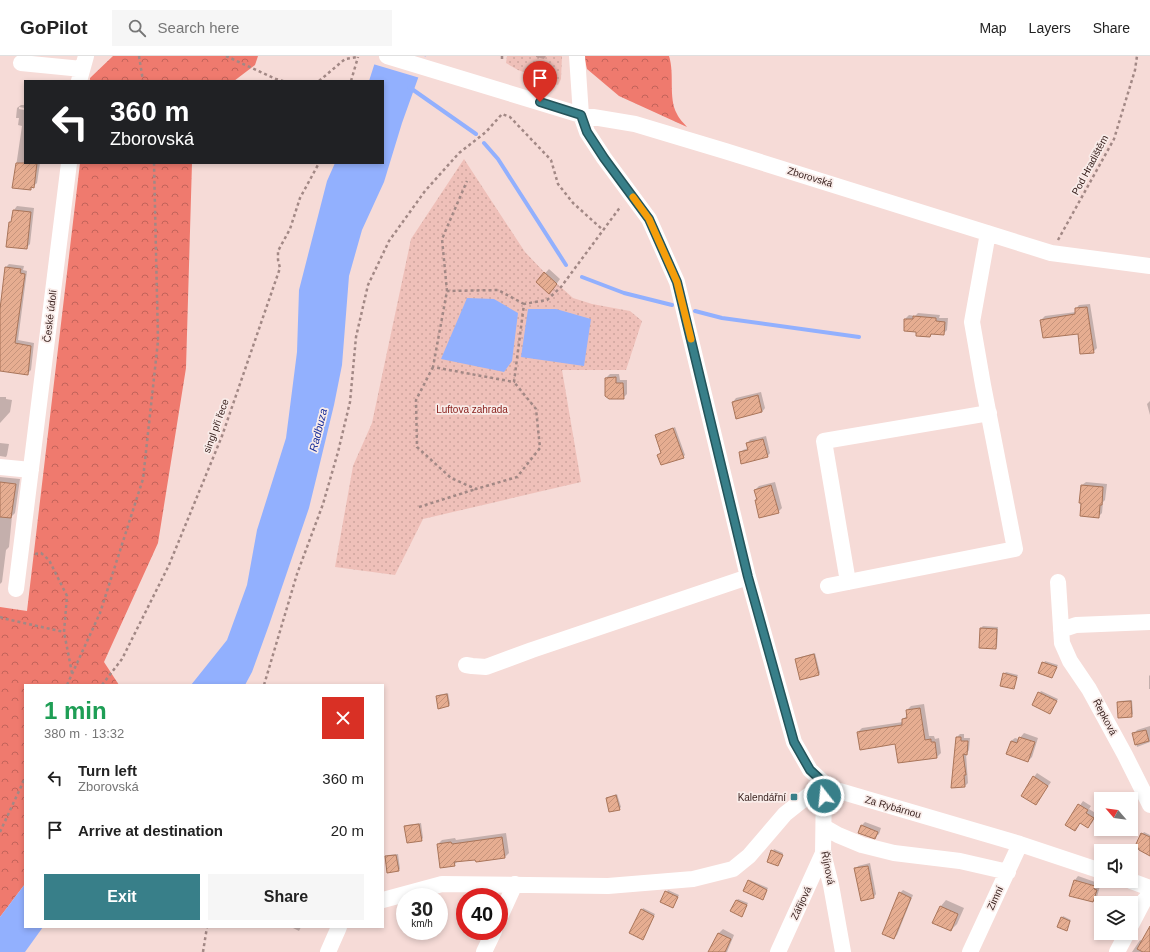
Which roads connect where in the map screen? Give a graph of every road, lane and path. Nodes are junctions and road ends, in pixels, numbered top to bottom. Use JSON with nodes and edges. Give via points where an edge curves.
{"nodes":[{"id":1,"x":138,"y":56,"type":"edge"},
{"id":2,"x":226,"y":56,"type":"edge"},
{"id":3,"x":358,"y":56,"type":"edge"},
{"id":4,"x":387,"y":56,"type":"edge"},
{"id":5,"x":502,"y":56,"type":"edge"},
{"id":6,"x":577,"y":56,"type":"edge"},
{"id":7,"x":1137,"y":56,"type":"edge"},
{"id":8,"x":502,"y":62,"type":"dead end"},
{"id":9,"x":21,"y":64,"type":"dead end"},
{"id":10,"x":82,"y":69,"type":"edge"},
{"id":11,"x":143,"y":80,"type":"edge"},
{"id":12,"x":280,"y":80,"type":"edge"},
{"id":13,"x":320,"y":80,"type":"edge"},
{"id":14,"x":351,"y":80,"type":"edge"},
{"id":15,"x":581,"y":115,"type":"junction"},
{"id":16,"x":68,"y":164,"type":"edge"},
{"id":17,"x":154,"y":164,"type":"edge"},
{"id":18,"x":318,"y":164,"type":"edge"},
{"id":19,"x":467,"y":181,"type":"dead end"},
{"id":20,"x":630,"y":193,"type":"junction"},
{"id":21,"x":603,"y":230,"type":"junction"},
{"id":22,"x":988,"y":233,"type":"junction"},
{"id":23,"x":1052,"y":253,"type":"junction"},
{"id":24,"x":1150,"y":266,"type":"edge"},
{"id":25,"x":447,"y":291,"type":"junction"},
{"id":26,"x":524,"y":304,"type":"junction"},
{"id":27,"x":433,"y":367,"type":"junction"},
{"id":28,"x":514,"y":382,"type":"junction"},
{"id":29,"x":988,"y":413,"type":"junction"},
{"id":30,"x":0,"y":467,"type":"edge"},
{"id":31,"x":31,"y":470,"type":"junction"},
{"id":32,"x":476,"y":489,"type":"junction"},
{"id":33,"x":419,"y":507,"type":"dead end"},
{"id":34,"x":21,"y":548,"type":"junction"},
{"id":35,"x":748,"y":577,"type":"junction"},
{"id":36,"x":848,"y":582,"type":"junction"},
{"id":37,"x":1058,"y":582,"type":"dead end"},
{"id":38,"x":828,"y":586,"type":"dead end"},
{"id":39,"x":16,"y":589,"type":"dead end"},
{"id":40,"x":0,"y":617,"type":"edge"},
{"id":41,"x":1150,"y":622,"type":"edge"},
{"id":42,"x":1061,"y":630,"type":"junction"},
{"id":43,"x":64,"y":632,"type":"junction"},
{"id":44,"x":466,"y":665,"type":"dead end"},
{"id":45,"x":73,"y":674,"type":"junction"},
{"id":46,"x":68,"y":684,"type":"edge"},
{"id":47,"x":103,"y":684,"type":"edge"},
{"id":48,"x":264,"y":684,"type":"edge"},
{"id":49,"x":24,"y":780,"type":"edge"},
{"id":50,"x":824,"y":783,"type":"junction"},
{"id":51,"x":1150,"y":805,"type":"edge"},
{"id":52,"x":824,"y":827,"type":"junction"},
{"id":53,"x":0,"y":832,"type":"edge"},
{"id":54,"x":1020,"y":844,"type":"junction"},
{"id":55,"x":823,"y":853,"type":"junction"},
{"id":56,"x":1094,"y":869,"type":"edge"},
{"id":57,"x":1008,"y":872,"type":"junction"},
{"id":58,"x":515,"y":884,"type":"junction"},
{"id":59,"x":1138,"y":884,"type":"edge"},
{"id":60,"x":1150,"y":888,"type":"edge"},
{"id":61,"x":1150,"y":894,"type":"edge"},
{"id":62,"x":508,"y":899,"type":"edge"},
{"id":63,"x":384,"y":900,"type":"edge"},
{"id":64,"x":1138,"y":912,"type":"edge"},
{"id":65,"x":207,"y":928,"type":"edge"},
{"id":66,"x":339,"y":928,"type":"edge"},
{"id":67,"x":490,"y":940,"type":"edge"},
{"id":68,"x":1123,"y":940,"type":"edge"},
{"id":69,"x":203,"y":952,"type":"edge"},
{"id":70,"x":328,"y":952,"type":"edge"},
{"id":71,"x":484,"y":952,"type":"edge"},
{"id":72,"x":778,"y":952,"type":"edge"},
{"id":73,"x":843,"y":952,"type":"edge"},
{"id":74,"x":970,"y":952,"type":"edge"},
{"id":75,"x":1117,"y":952,"type":"edge"}],
"edges":[{"from":1,"to":11,"type":"path"},
{"from":2,"to":12,"type":"path"},
{"from":3,"to":13,"type":"path","via":[[344,59]]},
{"from":3,"to":14,"type":"path"},
{"from":4,"to":15,"type":"street","name":"Zborovská"},
{"from":5,"to":8,"type":"path"},
{"from":6,"to":15,"type":"street"},
{"from":7,"to":23,"type":"path","name":"Pod Hradištěm","via":[[1114,139]]},
{"from":9,"to":10,"type":"street"},
{"from":15,"to":20,"type":"street","name":"Za Rybárnou","via":[[604,158]]},
{"from":15,"to":22,"type":"street","name":"Zborovská","via":[[635,124]]},
{"from":16,"to":31,"type":"street","name":"České údolí"},
{"from":17,"to":45,"type":"path","via":[[158,341],[143,479],[100,613]]},
{"from":18,"to":47,"type":"path","name":"singl při řece","via":[[300,198],[290,229],[278,251],[280,268],[260,329],[222,436],[169,565],[122,659]]},
{"from":19,"to":25,"type":"path","via":[[442,238]]},
{"from":20,"to":21,"type":"path"},
{"from":20,"to":35,"type":"street","name":"Za Rybárnou","via":[[649,219],[677,282]]},
{"from":21,"to":26,"type":"path","via":[[561,288],[547,300]]},
{"from":21,"to":48,"type":"path","via":[[572,203],[558,184],[551,160],[510,117],[502,114],[486,132],[459,153],[425,191],[389,241],[368,284],[356,337],[350,402],[338,452],[323,504],[297,574]]},
{"from":22,"to":23,"type":"street","name":"Zborovská"},
{"from":22,"to":29,"type":"street","via":[[972,322]]},
{"from":23,"to":24,"type":"street","name":"Zborovská"},
{"from":25,"to":26,"type":"path","via":[[498,290]]},
{"from":25,"to":27,"type":"path"},
{"from":26,"to":28,"type":"path"},
{"from":27,"to":28,"type":"path"},
{"from":27,"to":32,"type":"path","via":[[416,400],[417,448],[451,478]]},
{"from":28,"to":32,"type":"path","via":[[536,409],[540,448],[517,477]]},
{"from":29,"to":36,"type":"street","via":[[1015,549]]},
{"from":29,"to":36,"type":"street","via":[[824,441]]},
{"from":30,"to":31,"type":"street"},
{"from":31,"to":34,"type":"street","name":"České údolí"},
{"from":32,"to":33,"type":"path"},
{"from":34,"to":39,"type":"street","name":"České údolí"},
{"from":34,"to":43,"type":"path","via":[[33,554],[41,553],[49,560],[67,596]]},
{"from":35,"to":44,"type":"street","via":[[486,667]]},
{"from":35,"to":50,"type":"street","name":"Za Rybárnou","via":[[794,742],[810,770]]},
{"from":36,"to":38,"type":"street"},
{"from":37,"to":42,"type":"street","name":"Řepková"},
{"from":40,"to":43,"type":"path"},
{"from":41,"to":42,"type":"street","via":[[1076,625]]},
{"from":42,"to":51,"type":"street","name":"Řepková","via":[[1062,643],[1070,661],[1089,689]]},
{"from":43,"to":45,"type":"path"},
{"from":45,"to":46,"type":"path"},
{"from":49,"to":53,"type":"path"},
{"from":50,"to":52,"type":"street","name":"Říjnová"},
{"from":50,"to":54,"type":"street","name":"Za Rybárnou","via":[[836,790]]},
{"from":50,"to":58,"type":"street","via":[[785,814],[749,856],[733,869],[693,879],[608,886]]},
{"from":52,"to":55,"type":"street","name":"Říjnová"},
{"from":52,"to":57,"type":"street","via":[[862,845],[894,853],[960,860]]},
{"from":54,"to":56,"type":"street","name":"Za Rybárnou"},
{"from":54,"to":57,"type":"street","name":"Zimní"},
{"from":55,"to":72,"type":"street","name":"Zářijová"},
{"from":55,"to":73,"type":"street","name":"Říjnová"},
{"from":57,"to":74,"type":"street","name":"Zimní"},
{"from":58,"to":62,"type":"street"},
{"from":58,"to":63,"type":"street","via":[[442,884]]},
{"from":59,"to":60,"type":"street"},
{"from":61,"to":64,"type":"street"},
{"from":65,"to":69,"type":"path"},
{"from":66,"to":70,"type":"street"},
{"from":67,"to":71,"type":"street"},
{"from":68,"to":75,"type":"street"}]}
